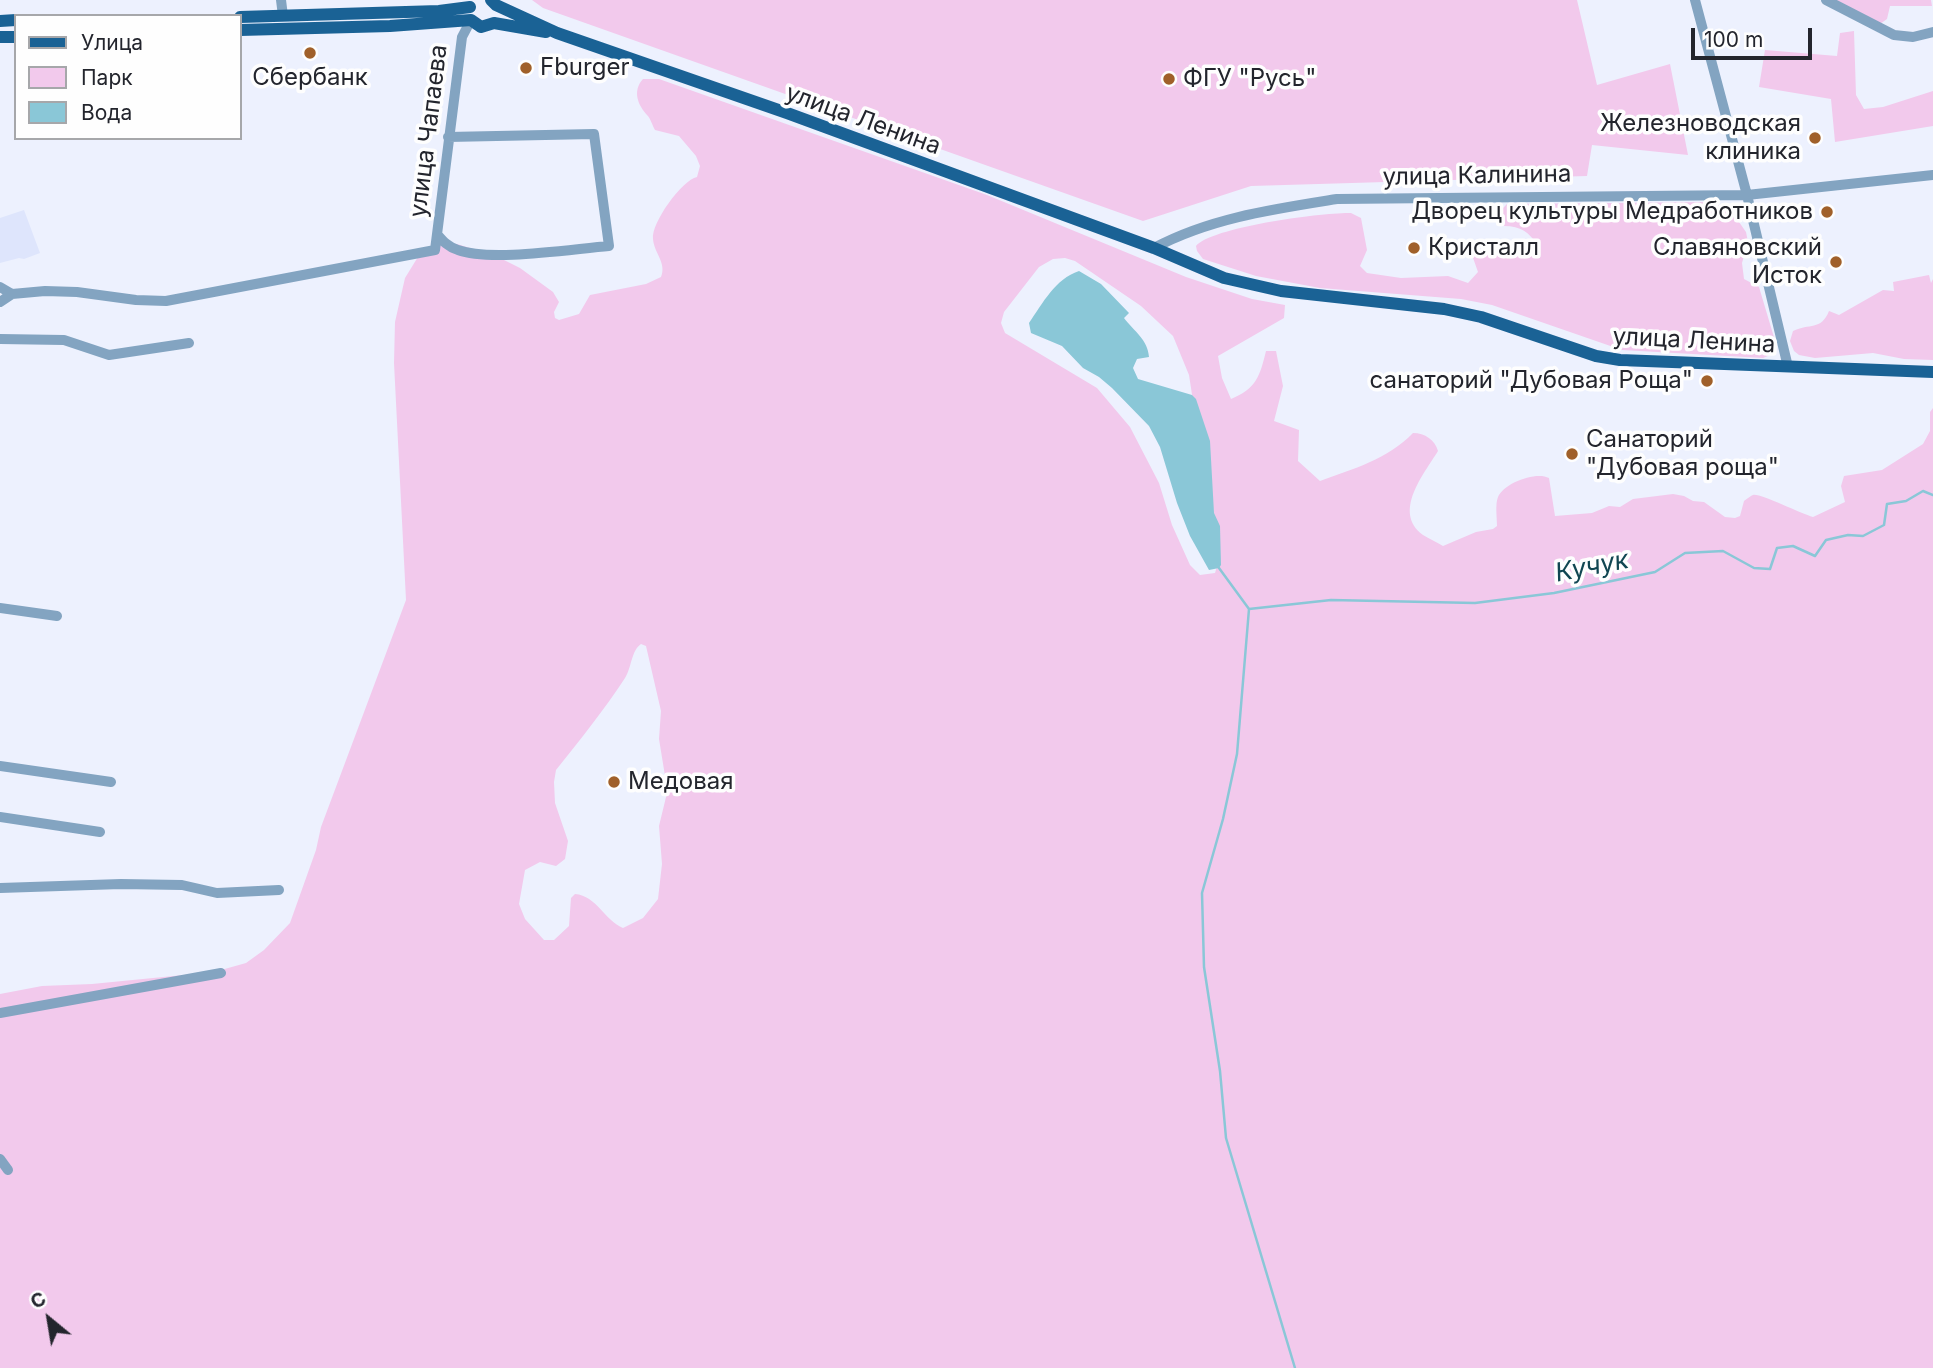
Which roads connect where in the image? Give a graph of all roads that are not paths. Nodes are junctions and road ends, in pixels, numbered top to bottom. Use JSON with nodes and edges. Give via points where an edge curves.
{"nodes":[{"id":1,"x":281,"y":0,"type":"edge"},
{"id":2,"x":1695,"y":0,"type":"edge"},
{"id":3,"x":1826,"y":0,"type":"edge"},
{"id":4,"x":494,"y":2,"type":"edge"},
{"id":5,"x":472,"y":9,"type":"edge"},
{"id":6,"x":283,"y":16,"type":"junction"},
{"id":7,"x":242,"y":17,"type":"edge"},
{"id":8,"x":494,"y":23,"type":"junction"},
{"id":9,"x":242,"y":30,"type":"edge"},
{"id":10,"x":557,"y":33,"type":"junction"},
{"id":11,"x":1933,"y":33,"type":"edge"},
{"id":12,"x":448,"y":137,"type":"junction"},
{"id":13,"x":1933,"y":175,"type":"edge"},
{"id":14,"x":1746,"y":195,"type":"junction"},
{"id":15,"x":437,"y":233,"type":"junction"},
{"id":16,"x":1154,"y":248,"type":"junction"},
{"id":17,"x":0,"y":287,"type":"edge"},
{"id":18,"x":12,"y":294,"type":"junction"},
{"id":19,"x":0,"y":302,"type":"edge"},
{"id":20,"x":0,"y":339,"type":"edge"},
{"id":21,"x":189,"y":343,"type":"dead end"},
{"id":22,"x":1788,"y":367,"type":"junction"},
{"id":23,"x":1933,"y":372,"type":"edge"},
{"id":24,"x":0,"y":608,"type":"edge"},
{"id":25,"x":57,"y":616,"type":"dead end"},
{"id":26,"x":0,"y":766,"type":"edge"},
{"id":27,"x":111,"y":782,"type":"dead end"},
{"id":28,"x":0,"y":817,"type":"edge"},
{"id":29,"x":100,"y":832,"type":"dead end"},
{"id":30,"x":0,"y":888,"type":"edge"},
{"id":31,"x":279,"y":890,"type":"dead end"},
{"id":32,"x":221,"y":973,"type":"dead end"},
{"id":33,"x":0,"y":1013,"type":"edge"},
{"id":34,"x":0,"y":1159,"type":"edge"},
{"id":35,"x":8,"y":1170,"type":"dead end"}],
"edges":[{"from":1,"to":6,"type":"street"},
{"from":2,"to":14,"type":"street"},
{"from":3,"to":11,"type":"street","via":[[1894,35]]},
{"from":4,"to":8,"type":"main road","name":"улица Ленина","via":[[498,16]]},
{"from":4,"to":10,"type":"main road","name":"улица Ленина"},
{"from":5,"to":6,"type":"main road","name":"улица Ленина"},
{"from":5,"to":8,"type":"main road","name":"улица Ленина","via":[[481,27]]},
{"from":5,"to":9,"type":"main road","name":"улица Ленина","via":[[390,26]]},
{"from":5,"to":12,"type":"street","name":"улица Чапаева","via":[[462,37]]},
{"from":6,"to":7,"type":"main road","name":"улица Ленина"},
{"from":8,"to":10,"type":"main road","name":"улица Ленина"},
{"from":10,"to":16,"type":"main road","name":"улица Ленина"},
{"from":12,"to":15,"type":"street","name":"улица Чапаева"},
{"from":12,"to":15,"type":"street","via":[[594,134],[609,246],[483,255],[454,249]]},
{"from":13,"to":14,"type":"street","name":"улица Калинина"},
{"from":14,"to":16,"type":"street","name":"улица Калинина","via":[[1593,192],[1337,200],[1222,221]]},
{"from":14,"to":22,"type":"street"},
{"from":15,"to":18,"type":"street","name":"улица Чапаева","via":[[435,250],[166,301],[77,292]]},
{"from":16,"to":22,"type":"main road","name":"улица Ленина","via":[[1250,286],[1481,317],[1595,356]]},
{"from":17,"to":18,"type":"street"},
{"from":18,"to":19,"type":"street"},
{"from":20,"to":21,"type":"street","via":[[64,340],[109,355]]},
{"from":22,"to":23,"type":"main road","name":"улица Ленина"},
{"from":24,"to":25,"type":"street"},
{"from":26,"to":27,"type":"street"},
{"from":28,"to":29,"type":"street"},
{"from":30,"to":31,"type":"street","via":[[121,884],[182,885],[217,893]]},
{"from":32,"to":33,"type":"street"},
{"from":34,"to":35,"type":"street"}]}
